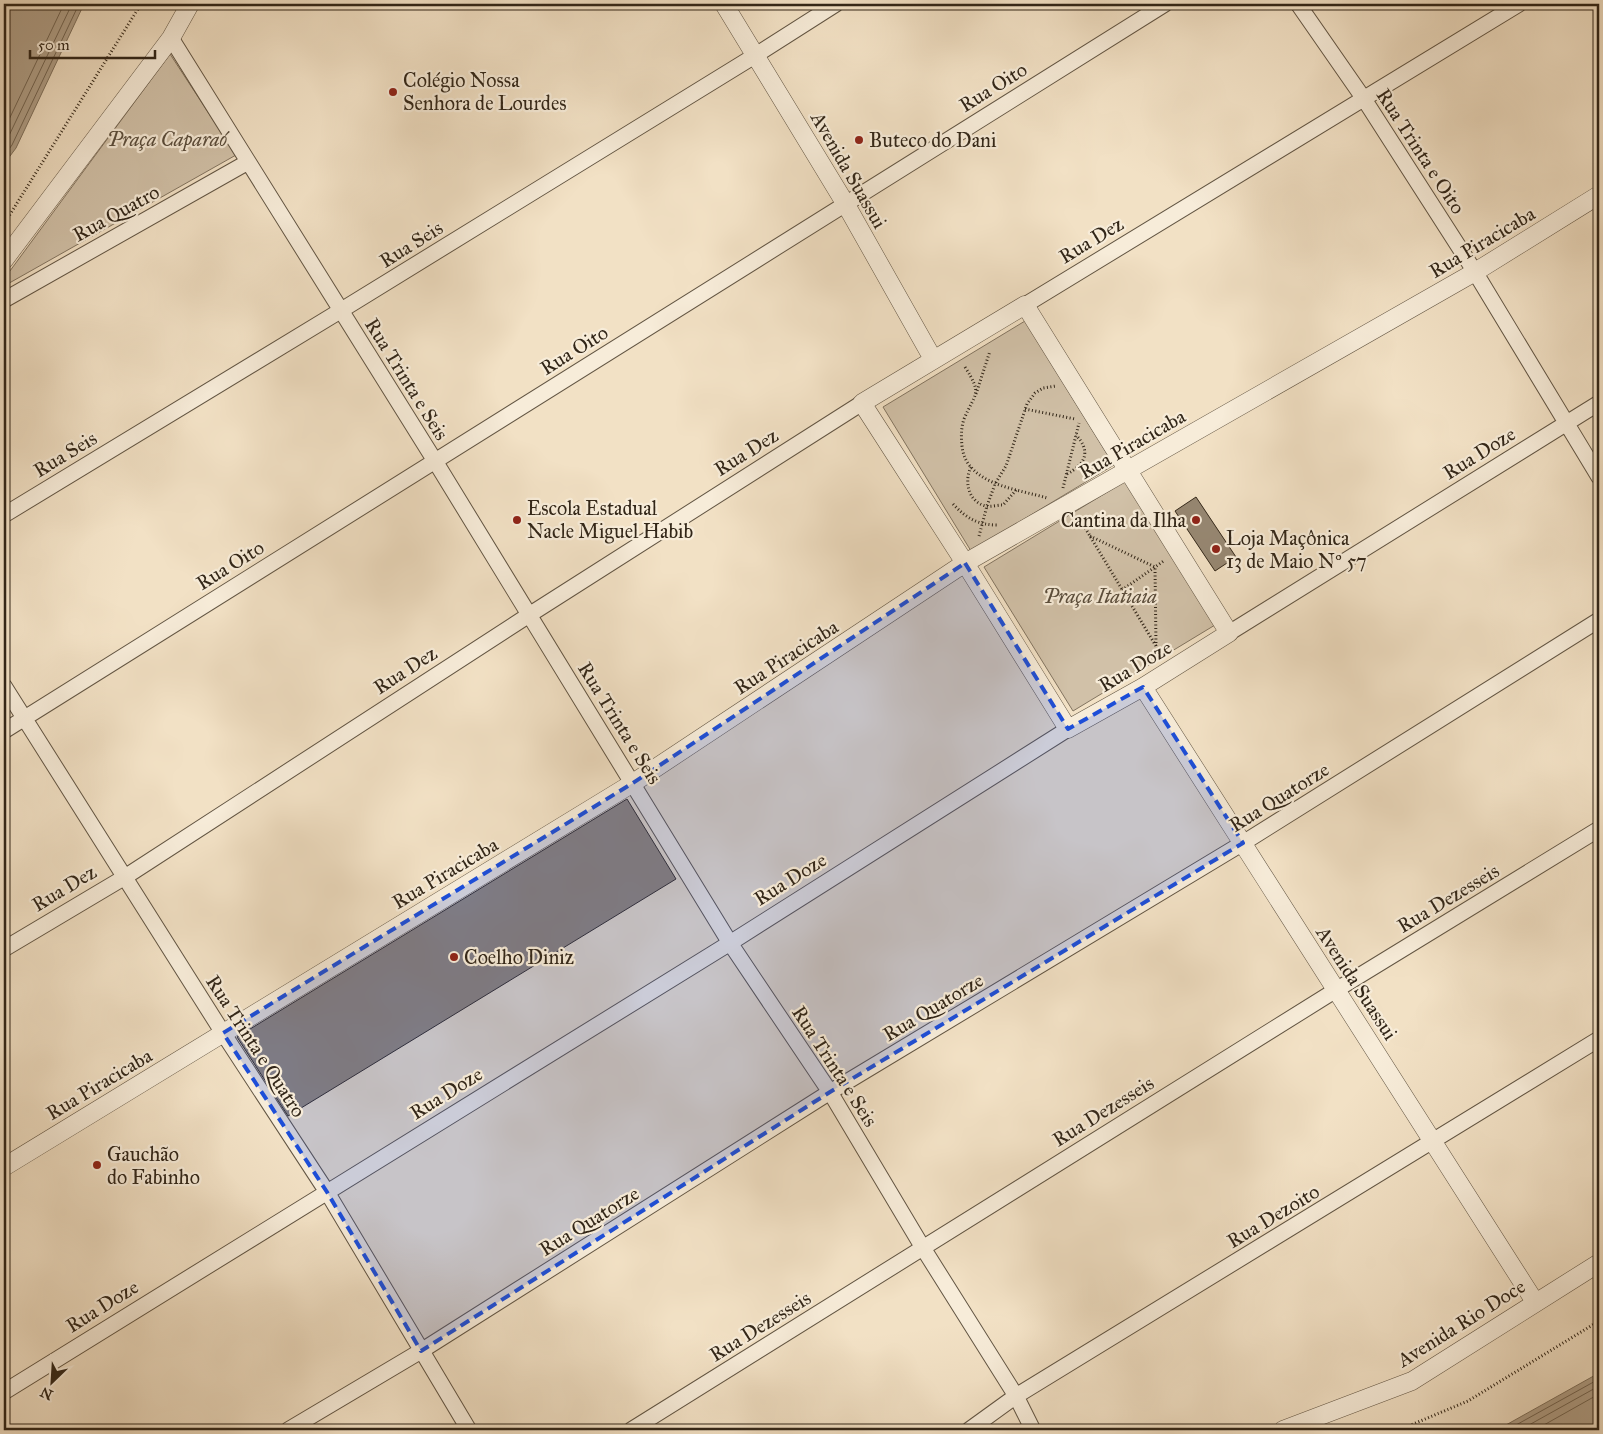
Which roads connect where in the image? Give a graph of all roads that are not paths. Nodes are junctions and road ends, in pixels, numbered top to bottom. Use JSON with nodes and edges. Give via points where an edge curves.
{"nodes":[{"id":1,"x":190,"y":4,"type":"edge"},
{"id":2,"x":724,"y":4,"type":"edge"},
{"id":3,"x":836,"y":4,"type":"edge"},
{"id":4,"x":1165,"y":4,"type":"edge"},
{"id":5,"x":1298,"y":4,"type":"edge"},
{"id":6,"x":1519,"y":4,"type":"edge"},
{"id":7,"x":171,"y":38,"type":"junction"},
{"id":8,"x":756,"y":56,"type":"junction"},
{"id":9,"x":1364,"y":99,"type":"junction"},
{"id":10,"x":248,"y":162,"type":"junction"},
{"id":11,"x":1599,"y":195,"type":"edge"},
{"id":12,"x":845,"y":203,"type":"junction"},
{"id":13,"x":4,"y":260,"type":"edge"},
{"id":14,"x":1475,"y":272,"type":"junction"},
{"id":15,"x":4,"y":300,"type":"edge"},
{"id":16,"x":1025,"y":305,"type":"junction"},
{"id":17,"x":340,"y":311,"type":"junction"},
{"id":18,"x":933,"y":359,"type":"junction"},
{"id":19,"x":862,"y":403,"type":"junction"},
{"id":20,"x":1599,"y":403,"type":"edge"},
{"id":21,"x":1566,"y":424,"type":"junction"},
{"id":22,"x":435,"y":461,"type":"junction"},
{"id":23,"x":1128,"y":470,"type":"junction"},
{"id":24,"x":1599,"y":477,"type":"edge"},
{"id":25,"x":4,"y":515,"type":"edge"},
{"id":26,"x":966,"y":563,"type":"junction"},
{"id":27,"x":529,"y":615,"type":"junction"},
{"id":28,"x":1599,"y":620,"type":"edge"},
{"id":29,"x":1229,"y":632,"type":"junction"},
{"id":30,"x":4,"y":686,"type":"edge"},
{"id":31,"x":1143,"y":687,"type":"junction"},
{"id":32,"x":24,"y":718,"type":"junction"},
{"id":33,"x":1068,"y":729,"type":"junction"},
{"id":34,"x":4,"y":731,"type":"edge"},
{"id":35,"x":633,"y":783,"type":"junction"},
{"id":36,"x":1599,"y":829,"type":"edge"},
{"id":37,"x":1243,"y":843,"type":"junction"},
{"id":38,"x":125,"y":877,"type":"junction"},
{"id":39,"x":730,"y":943,"type":"junction"},
{"id":40,"x":4,"y":949,"type":"edge"},
{"id":41,"x":1336,"y":990,"type":"junction"},
{"id":42,"x":223,"y":1033,"type":"junction"},
{"id":43,"x":1599,"y":1039,"type":"edge"},
{"id":44,"x":830,"y":1092,"type":"junction"},
{"id":45,"x":1434,"y":1142,"type":"junction"},
{"id":46,"x":4,"y":1167,"type":"edge"},
{"id":47,"x":327,"y":1192,"type":"junction"},
{"id":48,"x":923,"y":1248,"type":"junction"},
{"id":49,"x":1599,"y":1263,"type":"edge"},
{"id":50,"x":1535,"y":1302,"type":"junction"},
{"id":51,"x":421,"y":1351,"type":"junction"},
{"id":52,"x":4,"y":1392,"type":"edge"},
{"id":53,"x":1016,"y":1396,"type":"junction"},
{"id":54,"x":288,"y":1430,"type":"edge"},
{"id":55,"x":469,"y":1430,"type":"edge"},
{"id":56,"x":631,"y":1430,"type":"edge"},
{"id":57,"x":969,"y":1430,"type":"edge"},
{"id":58,"x":1034,"y":1430,"type":"edge"},
{"id":59,"x":1283,"y":1430,"type":"edge"}],
"edges":[{"from":1,"to":7,"type":"street"},
{"from":2,"to":8,"type":"street","name":"Avenida Suassui"},
{"from":3,"to":8,"type":"street","name":"Rua Seis"},
{"from":4,"to":12,"type":"street","name":"Rua Oito"},
{"from":5,"to":9,"type":"street","name":"Rua Trinta e Oito"},
{"from":6,"to":9,"type":"street","name":"Rua Dez"},
{"from":7,"to":10,"type":"street","name":"Rua Trinta e Seis"},
{"from":7,"to":13,"type":"street"},
{"from":8,"to":12,"type":"street","name":"Avenida Suassui"},
{"from":8,"to":17,"type":"street","name":"Rua Seis"},
{"from":9,"to":14,"type":"street","name":"Rua Trinta e Oito"},
{"from":9,"to":16,"type":"street","name":"Rua Dez"},
{"from":10,"to":15,"type":"street","name":"Rua Quatro"},
{"from":10,"to":17,"type":"street","name":"Rua Trinta e Seis"},
{"from":11,"to":14,"type":"street","name":"Rua Piracicaba"},
{"from":12,"to":18,"type":"street","name":"Avenida Suassui"},
{"from":12,"to":22,"type":"street","name":"Rua Oito"},
{"from":14,"to":21,"type":"street","name":"Rua Trinta e Oito"},
{"from":14,"to":23,"type":"street","name":"Rua Piracicaba"},
{"from":16,"to":18,"type":"street","name":"Rua Dez"},
{"from":16,"to":23,"type":"street"},
{"from":17,"to":22,"type":"street","name":"Rua Trinta e Seis"},
{"from":17,"to":25,"type":"street","name":"Rua Seis"},
{"from":18,"to":19,"type":"street","name":"Rua Dez"},
{"from":19,"to":26,"type":"street"},
{"from":19,"to":27,"type":"street","name":"Rua Dez"},
{"from":20,"to":21,"type":"street","name":"Rua Doze"},
{"from":21,"to":24,"type":"street","name":"Rua Trinta e Oito"},
{"from":21,"to":29,"type":"street","name":"Rua Doze"},
{"from":22,"to":27,"type":"street","name":"Rua Trinta e Seis"},
{"from":22,"to":32,"type":"street","name":"Rua Oito"},
{"from":23,"to":26,"type":"street","name":"Rua Piracicaba","via":[[1066,497]]},
{"from":23,"to":29,"type":"street"},
{"from":26,"to":33,"type":"street"},
{"from":26,"to":35,"type":"street","name":"Rua Piracicaba"},
{"from":27,"to":35,"type":"street","name":"Rua Trinta e Seis"},
{"from":27,"to":38,"type":"street","name":"Rua Dez"},
{"from":28,"to":37,"type":"street","name":"Rua Quatorze"},
{"from":29,"to":31,"type":"street","name":"Rua Doze"},
{"from":30,"to":32,"type":"street","name":"Rua Trinta e Quatro"},
{"from":31,"to":33,"type":"street","name":"Rua Doze"},
{"from":31,"to":37,"type":"street","name":"Avenida Suassui"},
{"from":32,"to":34,"type":"street","name":"Rua Oito"},
{"from":32,"to":38,"type":"street","name":"Rua Trinta e Quatro"},
{"from":33,"to":39,"type":"street","name":"Rua Doze"},
{"from":35,"to":39,"type":"street","name":"Rua Trinta e Seis"},
{"from":35,"to":42,"type":"street","name":"Rua Piracicaba"},
{"from":36,"to":41,"type":"street","name":"Rua Dezesseis"},
{"from":37,"to":41,"type":"street","name":"Avenida Suassui"},
{"from":37,"to":44,"type":"street","name":"Rua Quatorze"},
{"from":38,"to":40,"type":"street","name":"Rua Dez"},
{"from":38,"to":42,"type":"street","name":"Rua Trinta e Quatro"},
{"from":39,"to":44,"type":"street","name":"Rua Trinta e Seis"},
{"from":39,"to":47,"type":"street","name":"Rua Doze"},
{"from":41,"to":45,"type":"street","name":"Avenida Suassui"},
{"from":41,"to":48,"type":"street","name":"Rua Dezesseis"},
{"from":42,"to":46,"type":"street","name":"Rua Piracicaba"},
{"from":42,"to":47,"type":"street","name":"Rua Trinta e Quatro"},
{"from":43,"to":45,"type":"street","name":"Rua Dezoito"},
{"from":44,"to":48,"type":"street","name":"Rua Trinta e Seis"},
{"from":44,"to":51,"type":"street","name":"Rua Quatorze"},
{"from":45,"to":50,"type":"street","name":"Avenida Suassui"},
{"from":45,"to":53,"type":"street","name":"Rua Dezoito"},
{"from":47,"to":51,"type":"street","name":"Rua Trinta e Quatro"},
{"from":47,"to":52,"type":"street","name":"Rua Doze"},
{"from":48,"to":53,"type":"street","name":"Rua Trinta e Seis"},
{"from":48,"to":56,"type":"street","name":"Rua Dezesseis"},
{"from":49,"to":50,"type":"street","name":"Avenida Rio Doce"},
{"from":50,"to":59,"type":"street","name":"Avenida Rio Doce","via":[[1412,1381]]},
{"from":51,"to":54,"type":"street","name":"Rua Quatorze"},
{"from":51,"to":55,"type":"street","name":"Rua Trinta e Quatro"},
{"from":53,"to":57,"type":"street","name":"Rua Dezoito"},
{"from":53,"to":58,"type":"street","name":"Rua Trinta e Seis"}]}
